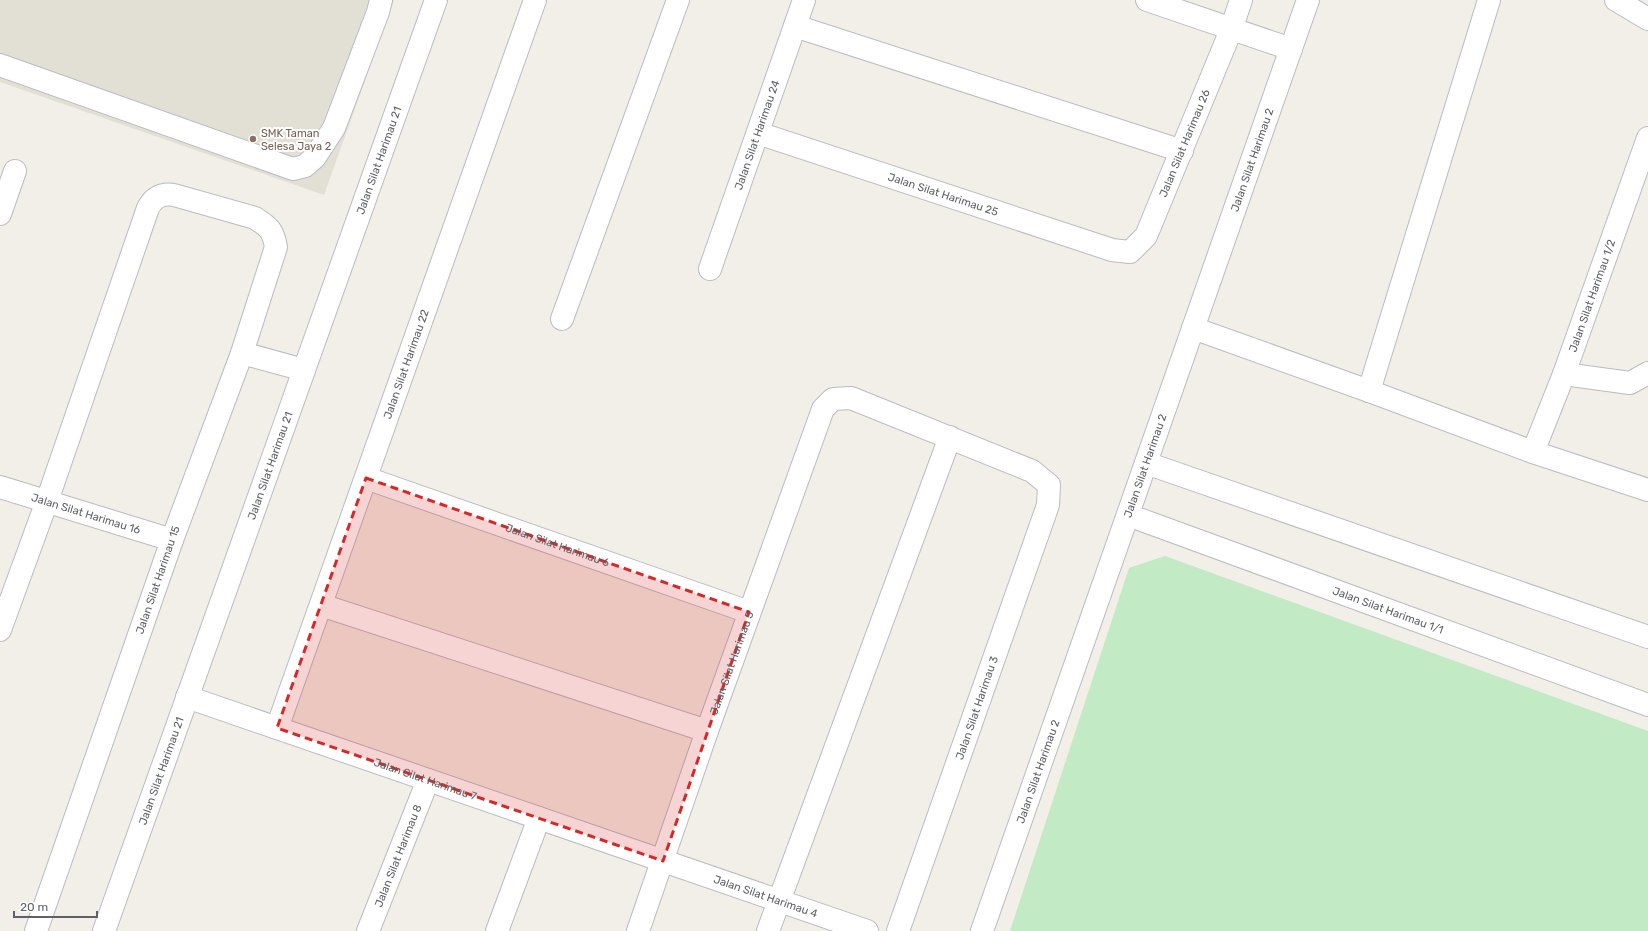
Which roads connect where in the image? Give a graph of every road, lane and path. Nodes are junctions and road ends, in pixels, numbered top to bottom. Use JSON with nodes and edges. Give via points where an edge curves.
{"nodes":[{"id":1,"x":381,"y":0,"type":"edge"},
{"id":2,"x":436,"y":0,"type":"edge"},
{"id":3,"x":535,"y":0,"type":"edge"},
{"id":4,"x":678,"y":0,"type":"edge"},
{"id":5,"x":804,"y":0,"type":"edge"},
{"id":6,"x":1147,"y":0,"type":"edge"},
{"id":7,"x":1241,"y":0,"type":"edge"},
{"id":8,"x":1308,"y":0,"type":"edge"},
{"id":9,"x":1489,"y":0,"type":"edge"},
{"id":10,"x":1616,"y":0,"type":"edge"},
{"id":11,"x":1648,"y":19,"type":"edge"},
{"id":12,"x":795,"y":26,"type":"junction"},
{"id":13,"x":1231,"y":30,"type":"junction"},
{"id":14,"x":1291,"y":49,"type":"junction"},
{"id":15,"x":0,"y":65,"type":"edge"},
{"id":16,"x":758,"y":133,"type":"junction"},
{"id":17,"x":1647,"y":146,"type":"edge"},
{"id":18,"x":1182,"y":151,"type":"junction"},
{"id":19,"x":15,"y":171,"type":"dead end"},
{"id":20,"x":0,"y":214,"type":"edge"},
{"id":21,"x":1130,"y":252,"type":"joint"},
{"id":22,"x":710,"y":269,"type":"dead end"},
{"id":23,"x":562,"y":319,"type":"dead end"},
{"id":24,"x":1193,"y":328,"type":"junction"},
{"id":25,"x":242,"y":353,"type":"junction"},
{"id":26,"x":304,"y":370,"type":"junction"},
{"id":27,"x":1648,"y":373,"type":"edge"},
{"id":28,"x":1564,"y":374,"type":"junction"},
{"id":29,"x":1369,"y":391,"type":"junction"},
{"id":30,"x":950,"y":437,"type":"junction"},
{"id":31,"x":1533,"y":452,"type":"junction"},
{"id":32,"x":1146,"y":463,"type":"junction"},
{"id":33,"x":366,"y":478,"type":"junction"},
{"id":34,"x":0,"y":487,"type":"edge"},
{"id":35,"x":1648,"y":490,"type":"edge"},
{"id":36,"x":47,"y":501,"type":"junction"},
{"id":37,"x":1128,"y":515,"type":"junction"},
{"id":38,"x":172,"y":540,"type":"junction"},
{"id":39,"x":321,"y":605,"type":"junction"},
{"id":40,"x":749,"y":612,"type":"junction"},
{"id":41,"x":0,"y":630,"type":"edge"},
{"id":42,"x":1648,"y":637,"type":"edge"},
{"id":43,"x":187,"y":697,"type":"junction"},
{"id":44,"x":1648,"y":705,"type":"edge"},
{"id":45,"x":277,"y":728,"type":"junction"},
{"id":46,"x":707,"y":731,"type":"junction"},
{"id":47,"x":428,"y":780,"type":"junction"},
{"id":48,"x":539,"y":818,"type":"junction"},
{"id":49,"x":663,"y":861,"type":"junction"},
{"id":50,"x":780,"y":901,"type":"junction"},
{"id":51,"x":36,"y":931,"type":"edge"},
{"id":52,"x":104,"y":931,"type":"edge"},
{"id":53,"x":368,"y":931,"type":"edge"},
{"id":54,"x":497,"y":931,"type":"edge"},
{"id":55,"x":638,"y":931,"type":"edge"},
{"id":56,"x":768,"y":931,"type":"edge"},
{"id":57,"x":867,"y":931,"type":"edge"},
{"id":58,"x":898,"y":931,"type":"edge"},
{"id":59,"x":982,"y":931,"type":"edge"}],
"edges":[{"from":1,"to":15,"type":"street","via":[[334,128],[315,158],[305,166],[293,169]]},
{"from":2,"to":26,"type":"street","name":"Jalan Silat Harimau 21"},
{"from":3,"to":33,"type":"street","name":"Jalan Silat Harimau 22"},
{"from":4,"to":23,"type":"street"},
{"from":5,"to":12,"type":"street","name":"Jalan Silat Harimau 24"},
{"from":6,"to":13,"type":"street"},
{"from":7,"to":13,"type":"street","name":"Jalan Silat Harimau 26"},
{"from":8,"to":14,"type":"street","name":"Jalan Silat Harimau 2"},
{"from":9,"to":29,"type":"street"},
{"from":10,"to":11,"type":"street"},
{"from":12,"to":16,"type":"street","name":"Jalan Silat Harimau 24"},
{"from":12,"to":18,"type":"street"},
{"from":13,"to":14,"type":"street"},
{"from":13,"to":18,"type":"street","name":"Jalan Silat Harimau 26"},
{"from":14,"to":24,"type":"street","name":"Jalan Silat Harimau 2"},
{"from":16,"to":21,"type":"street","name":"Jalan Silat Harimau 25","via":[[1112,250]]},
{"from":16,"to":22,"type":"street","name":"Jalan Silat Harimau 24"},
{"from":17,"to":28,"type":"street","name":"Jalan Silat Harimau 1/2"},
{"from":18,"to":21,"type":"street","name":"Jalan Silat Harimau 26","via":[[1146,236]]},
{"from":19,"to":20,"type":"street"},
{"from":24,"to":29,"type":"street"},
{"from":24,"to":32,"type":"street","name":"Jalan Silat Harimau 2"},
{"from":25,"to":26,"type":"street"},
{"from":25,"to":36,"type":"street","name":"Jalan Silat Harimau 15","via":[[276,247],[271,229],[255,218],[174,195],[158,196],[148,208]]},
{"from":25,"to":38,"type":"street","name":"Jalan Silat Harimau 15"},
{"from":26,"to":43,"type":"street","name":"Jalan Silat Harimau 21"},
{"from":27,"to":28,"type":"street","via":[[1630,382]]},
{"from":28,"to":31,"type":"street","name":"Jalan Silat Harimau 1/2"},
{"from":29,"to":31,"type":"street"},
{"from":30,"to":40,"type":"street","name":"Jalan Silat Harimau 5","via":[[851,398],[833,399],[823,409]]},
{"from":30,"to":50,"type":"street"},
{"from":30,"to":58,"type":"street","name":"Jalan Silat Harimau 3","via":[[1032,471],[1049,485],[1048,505]]},
{"from":31,"to":35,"type":"street"},
{"from":32,"to":37,"type":"street","name":"Jalan Silat Harimau 2"},
{"from":32,"to":42,"type":"street"},
{"from":33,"to":39,"type":"street","name":"Jalan Silat Harimau 22"},
{"from":33,"to":40,"type":"street","name":"Jalan Silat Harimau 6"},
{"from":34,"to":36,"type":"street","name":"Jalan Silat Harimau 16"},
{"from":36,"to":38,"type":"street","name":"Jalan Silat Harimau 16"},
{"from":36,"to":41,"type":"street"},
{"from":37,"to":44,"type":"street","name":"Jalan Silat Harimau 1/1"},
{"from":37,"to":59,"type":"street","name":"Jalan Silat Harimau 2"},
{"from":38,"to":51,"type":"street","name":"Jalan Silat Harimau 15"},
{"from":39,"to":45,"type":"street","name":"Jalan Silat Harimau 22"},
{"from":39,"to":46,"type":"street"},
{"from":40,"to":46,"type":"street","name":"Jalan Silat Harimau 5"},
{"from":43,"to":45,"type":"street","name":"Jalan Silat Harimau 7"},
{"from":43,"to":52,"type":"street","name":"Jalan Silat Harimau 21"},
{"from":45,"to":47,"type":"street","name":"Jalan Silat Harimau 7"},
{"from":46,"to":49,"type":"street","name":"Jalan Silat Harimau 5"},
{"from":47,"to":48,"type":"street","name":"Jalan Silat Harimau 7"},
{"from":47,"to":53,"type":"street","name":"Jalan Silat Harimau 8"},
{"from":48,"to":49,"type":"street","name":"Jalan Silat Harimau 7"},
{"from":48,"to":54,"type":"street"},
{"from":49,"to":50,"type":"street","name":"Jalan Silat Harimau 4"},
{"from":49,"to":55,"type":"street","name":"Jalan Silat Harimau 5"},
{"from":50,"to":56,"type":"street"},
{"from":50,"to":57,"type":"street","name":"Jalan Silat Harimau 4"}]}
